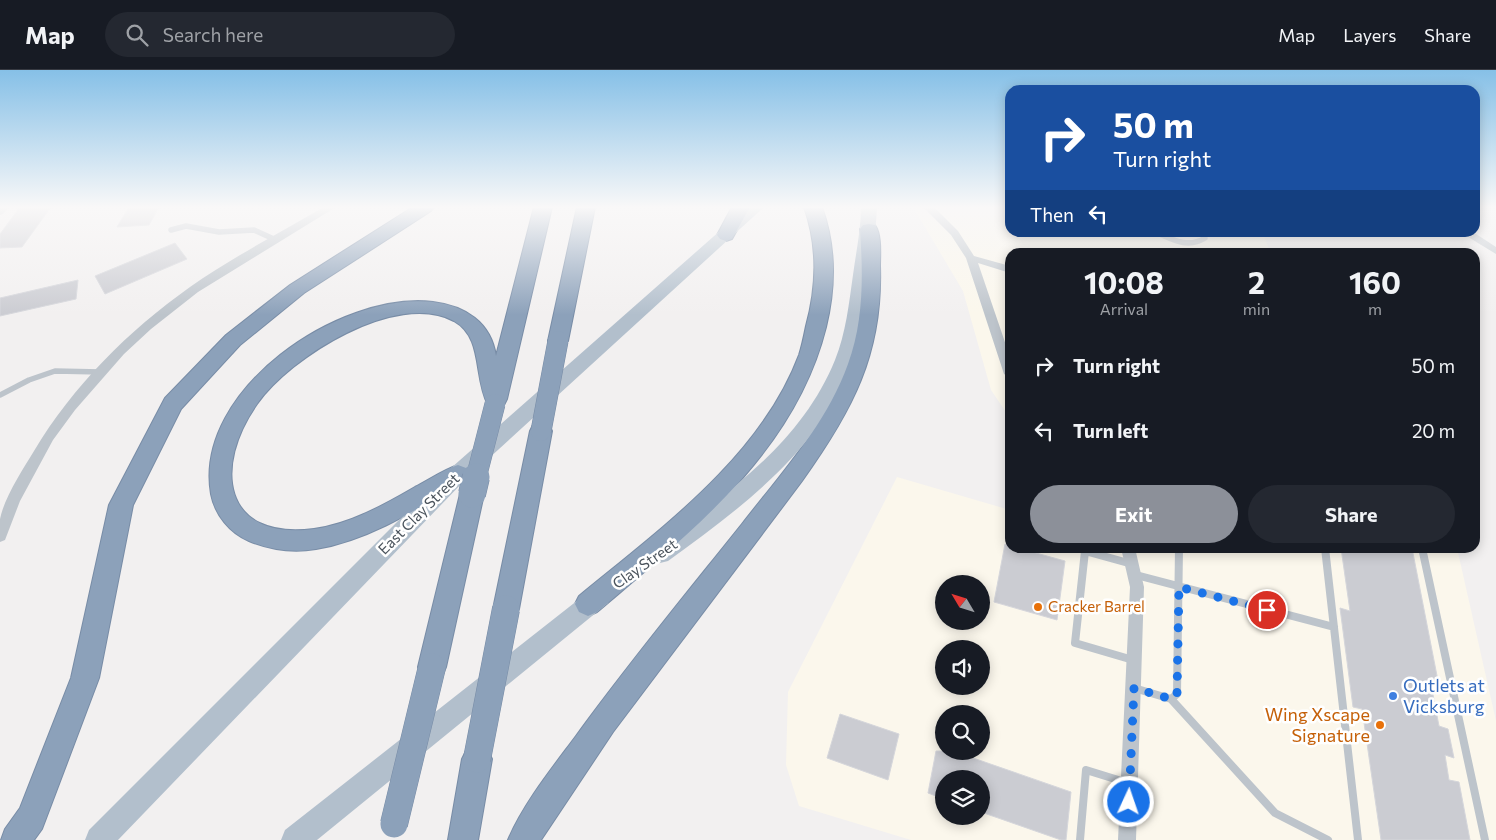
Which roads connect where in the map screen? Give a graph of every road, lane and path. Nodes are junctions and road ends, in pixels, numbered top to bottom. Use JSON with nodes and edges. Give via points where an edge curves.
{"nodes":[{"id":1,"x":271,"y":243,"type":"edge"},
{"id":2,"x":369,"y":243,"type":"edge"},
{"id":3,"x":535,"y":243,"type":"edge"},
{"id":4,"x":579,"y":243,"type":"edge"},
{"id":5,"x":718,"y":243,"type":"edge"},
{"id":6,"x":821,"y":243,"type":"edge"},
{"id":7,"x":866,"y":243,"type":"edge"},
{"id":8,"x":871,"y":243,"type":"edge"},
{"id":9,"x":961,"y":243,"type":"edge"},
{"id":10,"x":1184,"y":243,"type":"edge"},
{"id":11,"x":1197,"y":243,"type":"edge"},
{"id":12,"x":1483,"y":243,"type":"edge"},
{"id":13,"x":1496,"y":251,"type":"edge"},
{"id":14,"x":970,"y":258,"type":"junction"},
{"id":15,"x":1005,"y":268,"type":"edge"},
{"id":16,"x":1005,"y":360,"type":"edge"},
{"id":17,"x":101,"y":372,"type":"junction"},
{"id":18,"x":0,"y":395,"type":"edge"},
{"id":19,"x":495,"y":401,"type":"junction"},
{"id":20,"x":465,"y":484,"type":"junction"},
{"id":21,"x":0,"y":536,"type":"edge"},
{"id":22,"x":1085,"y":553,"type":"edge"},
{"id":23,"x":1090,"y":553,"type":"edge"},
{"id":24,"x":1129,"y":553,"type":"edge"},
{"id":25,"x":1179,"y":553,"type":"edge"},
{"id":26,"x":1326,"y":553,"type":"edge"},
{"id":27,"x":1423,"y":553,"type":"edge"},
{"id":28,"x":1134,"y":570,"type":"junction"},
{"id":29,"x":1179,"y":587,"type":"junction"},
{"id":30,"x":588,"y":604,"type":"junction"},
{"id":31,"x":1334,"y":628,"type":"junction"},
{"id":32,"x":1135,"y":661,"type":"junction"},
{"id":33,"x":1134,"y":688,"type":"junction"},
{"id":34,"x":1171,"y":699,"type":"junction"},
{"id":35,"x":1130,"y":783,"type":"junction"},
{"id":36,"x":392,"y":832,"type":"edge"},
{"id":37,"x":16,"y":840,"type":"edge"},
{"id":38,"x":100,"y":840,"type":"edge"},
{"id":39,"x":295,"y":840,"type":"edge"},
{"id":40,"x":463,"y":840,"type":"edge"},
{"id":41,"x":524,"y":840,"type":"edge"},
{"id":42,"x":1080,"y":840,"type":"edge"},
{"id":43,"x":1127,"y":840,"type":"edge"},
{"id":44,"x":1328,"y":840,"type":"edge"},
{"id":45,"x":1358,"y":840,"type":"edge"},
{"id":46,"x":1485,"y":840,"type":"edge"}],
"edges":[{"from":1,"to":17,"type":"street","via":[[177,302],[127,344]]},
{"from":2,"to":37,"type":"highway","via":[[297,289],[232,340],[173,404],[121,505],[85,678],[31,818]]},
{"from":3,"to":19,"type":"highway"},
{"from":4,"to":40,"type":"highway","bridge":true},
{"from":5,"to":20,"type":"main road","name":"East Clay Street"},
{"from":6,"to":30,"type":"highway","via":[[825,284],[819,320],[811,350],[782,410],[760,444],[705,504]]},
{"from":7,"to":30,"type":"main road","name":"Clay Street","via":[[858,301],[844,360],[825,399],[804,430],[780,460],[748,490]]},
{"from":8,"to":41,"type":"highway","via":[[872,301],[867,332],[858,364],[840,404],[801,464],[597,728]]},
{"from":9,"to":14,"type":"street"},
{"from":10,"to":11,"type":"lane"},
{"from":12,"to":13,"type":"street"},
{"from":14,"to":15,"type":"street"},
{"from":14,"to":16,"type":"street"},
{"from":17,"to":18,"type":"lane","via":[[56,371]]},
{"from":17,"to":21,"type":"street","via":[[68,410],[32,462],[13,498]]},
{"from":19,"to":20,"type":"highway","bridge":true},
{"from":19,"to":20,"type":"highway","via":[[481,336],[460,316],[435,308],[418,307],[368,316],[329,334],[288,360],[251,396],[230,432],[224,453],[221,491],[224,505],[242,527],[274,540],[296,541],[360,526]]},
{"from":20,"to":36,"type":"highway","bridge":true,"via":[[432,667]]},
{"from":20,"to":38,"type":"main road","name":"East Clay Street"},
{"from":22,"to":32,"type":"lane","via":[[1075,643]]},
{"from":23,"to":28,"type":"lane"},
{"from":24,"to":28,"type":"street"},
{"from":25,"to":29,"type":"lane"},
{"from":26,"to":31,"type":"lane"},
{"from":27,"to":46,"type":"lane"},
{"from":28,"to":29,"type":"lane"},
{"from":28,"to":32,"type":"street","via":[[1137,587]]},
{"from":29,"to":31,"type":"lane"},
{"from":29,"to":34,"type":"lane","via":[[1177,694]]},
{"from":30,"to":39,"type":"main road","name":"Clay Street"},
{"from":31,"to":45,"type":"lane"},
{"from":32,"to":33,"type":"street"},
{"from":33,"to":34,"type":"lane"},
{"from":33,"to":35,"type":"street"},
{"from":34,"to":44,"type":"lane","via":[[1275,813]]},
{"from":35,"to":42,"type":"lane","via":[[1086,770]]},
{"from":35,"to":43,"type":"street"}]}
